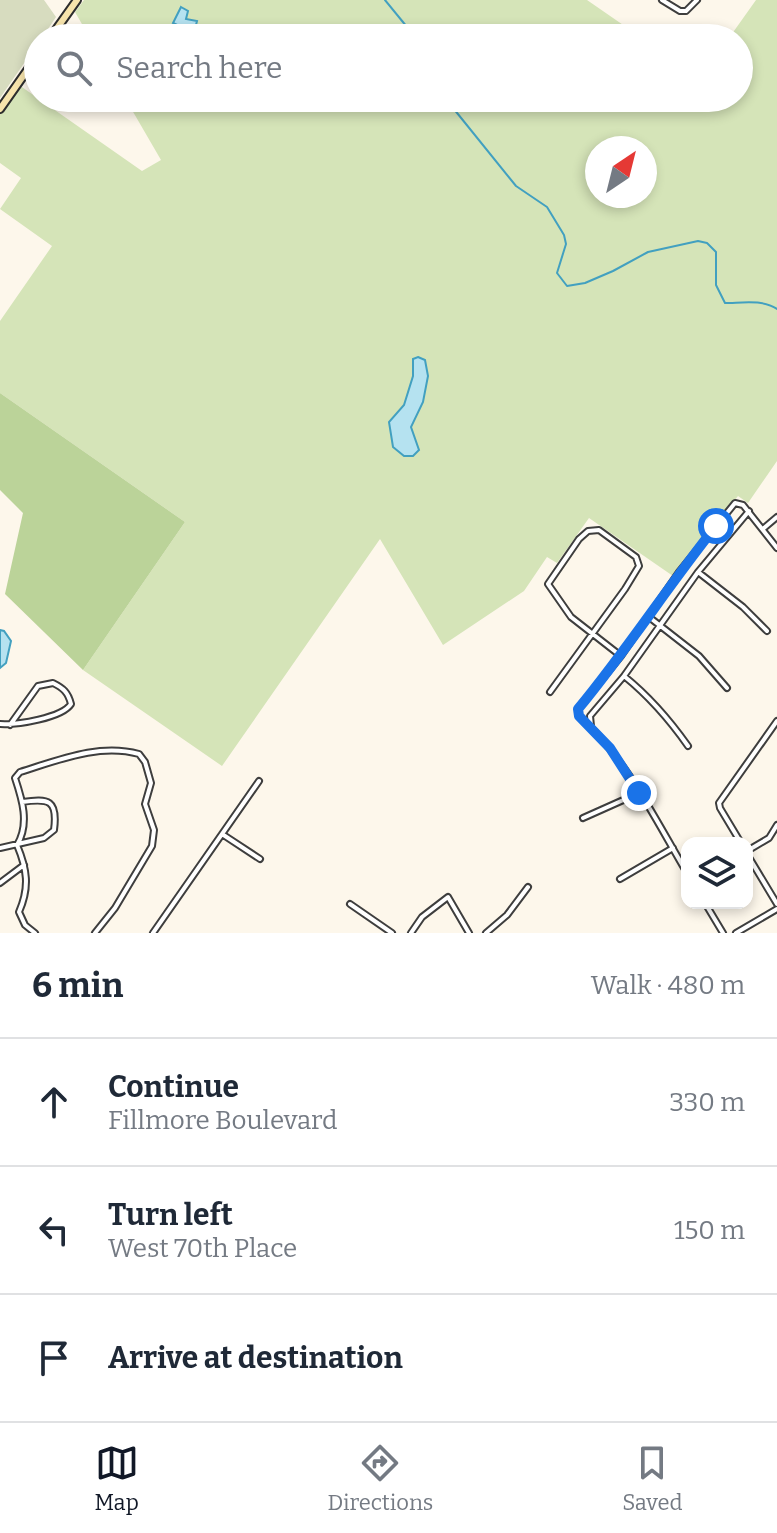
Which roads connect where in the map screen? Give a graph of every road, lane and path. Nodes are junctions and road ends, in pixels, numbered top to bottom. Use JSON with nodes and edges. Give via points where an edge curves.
{"nodes":[{"id":1,"x":77,"y":0,"type":"edge"},
{"id":2,"x":662,"y":0,"type":"edge"},
{"id":3,"x":697,"y":0,"type":"edge"},
{"id":4,"x":60,"y":24,"type":"edge"},
{"id":5,"x":24,"y":75,"type":"edge"},
{"id":6,"x":0,"y":109,"type":"edge"},
{"id":7,"x":749,"y":511,"type":"junction"},
{"id":8,"x":777,"y":517,"type":"edge"},
{"id":9,"x":764,"y":528,"type":"junction"},
{"id":10,"x":777,"y":548,"type":"edge"},
{"id":11,"x":698,"y":572,"type":"junction"},
{"id":12,"x":649,"y":616,"type":"junction"},
{"id":13,"x":661,"y":625,"type":"junction"},
{"id":14,"x":767,"y":631,"type":"dead end"},
{"id":15,"x":593,"y":635,"type":"junction"},
{"id":16,"x":621,"y":656,"type":"junction"},
{"id":17,"x":624,"y":676,"type":"junction"},
{"id":18,"x":727,"y":688,"type":"dead end"},
{"id":19,"x":550,"y":692,"type":"dead end"},
{"id":20,"x":777,"y":721,"type":"edge"},
{"id":21,"x":0,"y":724,"type":"edge"},
{"id":22,"x":10,"y":725,"type":"junction"},
{"id":23,"x":591,"y":726,"type":"junction"},
{"id":24,"x":688,"y":746,"type":"dead end"},
{"id":25,"x":259,"y":781,"type":"dead end"},
{"id":26,"x":639,"y":793,"type":"junction"},
{"id":27,"x":22,"y":802,"type":"junction"},
{"id":28,"x":583,"y":818,"type":"dead end"},
{"id":29,"x":777,"y":825,"type":"edge"},
{"id":30,"x":222,"y":834,"type":"junction"},
{"id":31,"x":737,"y":837,"type":"edge"},
{"id":32,"x":17,"y":845,"type":"junction"},
{"id":33,"x":0,"y":848,"type":"edge"},
{"id":34,"x":673,"y":848,"type":"junction"},
{"id":35,"x":753,"y":848,"type":"edge"},
{"id":36,"x":260,"y":859,"type":"dead end"},
{"id":37,"x":681,"y":862,"type":"edge"},
{"id":38,"x":753,"y":863,"type":"edge"},
{"id":39,"x":24,"y":865,"type":"junction"},
{"id":40,"x":620,"y":879,"type":"dead end"},
{"id":41,"x":0,"y":883,"type":"edge"},
{"id":42,"x":528,"y":887,"type":"dead end"},
{"id":43,"x":350,"y":904,"type":"dead end"},
{"id":44,"x":777,"y":906,"type":"edge"},
{"id":45,"x":709,"y":909,"type":"edge"},
{"id":46,"x":35,"y":933,"type":"edge"},
{"id":47,"x":95,"y":933,"type":"edge"},
{"id":48,"x":153,"y":933,"type":"edge"},
{"id":49,"x":392,"y":933,"type":"edge"},
{"id":50,"x":411,"y":933,"type":"edge"},
{"id":51,"x":469,"y":933,"type":"edge"},
{"id":52,"x":486,"y":933,"type":"edge"},
{"id":53,"x":723,"y":933,"type":"edge"},
{"id":54,"x":736,"y":933,"type":"edge"}],
"edges":[{"from":1,"to":4,"type":"main road"},
{"from":2,"to":3,"type":"street","via":[[680,11]]},
{"from":5,"to":6,"type":"main road"},
{"from":7,"to":9,"type":"street"},
{"from":7,"to":11,"type":"street"},
{"from":7,"to":12,"type":"street","via":[[735,503]]},
{"from":8,"to":9,"type":"street"},
{"from":9,"to":10,"type":"street"},
{"from":11,"to":13,"type":"street"},
{"from":11,"to":14,"type":"street"},
{"from":12,"to":13,"type":"street"},
{"from":12,"to":16,"type":"street"},
{"from":13,"to":17,"type":"street"},
{"from":13,"to":18,"type":"street"},
{"from":15,"to":15,"type":"street","via":[[571,617],[548,584],[579,539],[599,530],[636,557],[639,566]]},
{"from":15,"to":16,"type":"street"},
{"from":15,"to":19,"type":"street"},
{"from":16,"to":23,"type":"street","via":[[578,709]]},
{"from":17,"to":23,"type":"street","via":[[590,716]]},
{"from":17,"to":24,"type":"street","via":[[646,693]]},
{"from":20,"to":31,"type":"street","via":[[719,803]]},
{"from":21,"to":22,"type":"street"},
{"from":22,"to":22,"type":"street","via":[[65,712],[69,696],[53,683],[38,686]]},
{"from":23,"to":26,"type":"street"},
{"from":25,"to":30,"type":"street"},
{"from":26,"to":28,"type":"street"},
{"from":26,"to":34,"type":"street"},
{"from":27,"to":32,"type":"street","via":[[24,826]]},
{"from":27,"to":32,"type":"street","via":[[48,801],[56,819],[50,835]]},
{"from":27,"to":47,"type":"street","via":[[15,778],[20,772],[87,752],[124,750],[145,762],[151,783],[145,804],[154,830],[152,846]]},
{"from":29,"to":35,"type":"street"},
{"from":30,"to":36,"type":"street"},
{"from":30,"to":48,"type":"street"},
{"from":32,"to":33,"type":"street"},
{"from":32,"to":39,"type":"street"},
{"from":34,"to":37,"type":"street"},
{"from":34,"to":40,"type":"street"},
{"from":38,"to":44,"type":"street"},
{"from":39,"to":41,"type":"street"},
{"from":39,"to":46,"type":"street","via":[[27,890],[19,912]]},
{"from":42,"to":52,"type":"street"},
{"from":43,"to":49,"type":"street"},
{"from":44,"to":54,"type":"street"},
{"from":45,"to":53,"type":"street"},
{"from":50,"to":51,"type":"street","via":[[448,897]]}]}
